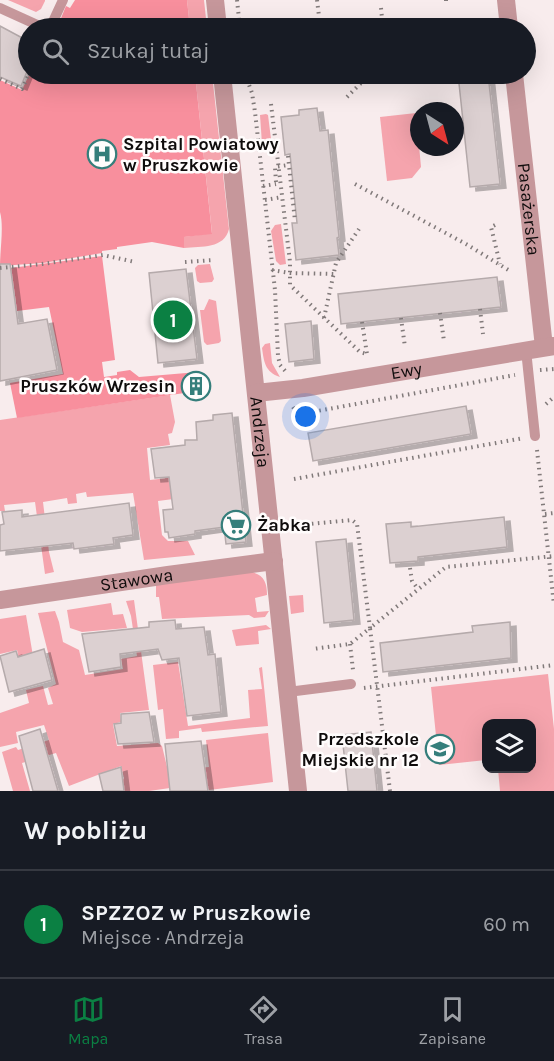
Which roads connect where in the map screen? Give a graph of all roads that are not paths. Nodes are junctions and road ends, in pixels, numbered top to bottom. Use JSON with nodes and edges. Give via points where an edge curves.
{"nodes":[{"id":1,"x":63,"y":0,"type":"edge"},
{"id":2,"x":215,"y":0,"type":"edge"},
{"id":3,"x":506,"y":0,"type":"edge"},
{"id":4,"x":0,"y":8,"type":"edge"},
{"id":5,"x":22,"y":18,"type":"edge"},
{"id":6,"x":55,"y":18,"type":"edge"},
{"id":7,"x":217,"y":18,"type":"edge"},
{"id":8,"x":508,"y":18,"type":"edge"},
{"id":9,"x":223,"y":84,"type":"edge"},
{"id":10,"x":515,"y":84,"type":"edge"},
{"id":11,"x":541,"y":348,"type":"edge"},
{"id":12,"x":256,"y":393,"type":"junction"},
{"id":13,"x":535,"y":436,"type":"road end"},
{"id":14,"x":274,"y":561,"type":"junction"},
{"id":15,"x":0,"y":600,"type":"edge"},
{"id":16,"x":353,"y":686,"type":"road end"},
{"id":17,"x":288,"y":692,"type":"junction"},
{"id":18,"x":298,"y":791,"type":"edge"}],
"edges":[{"from":1,"to":6,"type":"lane"},
{"from":2,"to":7,"type":"street"},
{"from":3,"to":8,"type":"street"},
{"from":4,"to":5,"type":"lane"},
{"from":9,"to":12,"type":"street","name":"Andrzeja"},
{"from":10,"to":11,"type":"street","name":"Pasażerska"},
{"from":11,"to":12,"type":"street","name":"Ewy"},
{"from":11,"to":13,"type":"lane"},
{"from":12,"to":14,"type":"street","name":"Andrzeja"},
{"from":14,"to":15,"type":"street","name":"Stawowa"},
{"from":14,"to":17,"type":"street","name":"Andrzeja"},
{"from":16,"to":17,"type":"lane"},
{"from":17,"to":18,"type":"street","name":"Andrzeja"}]}
